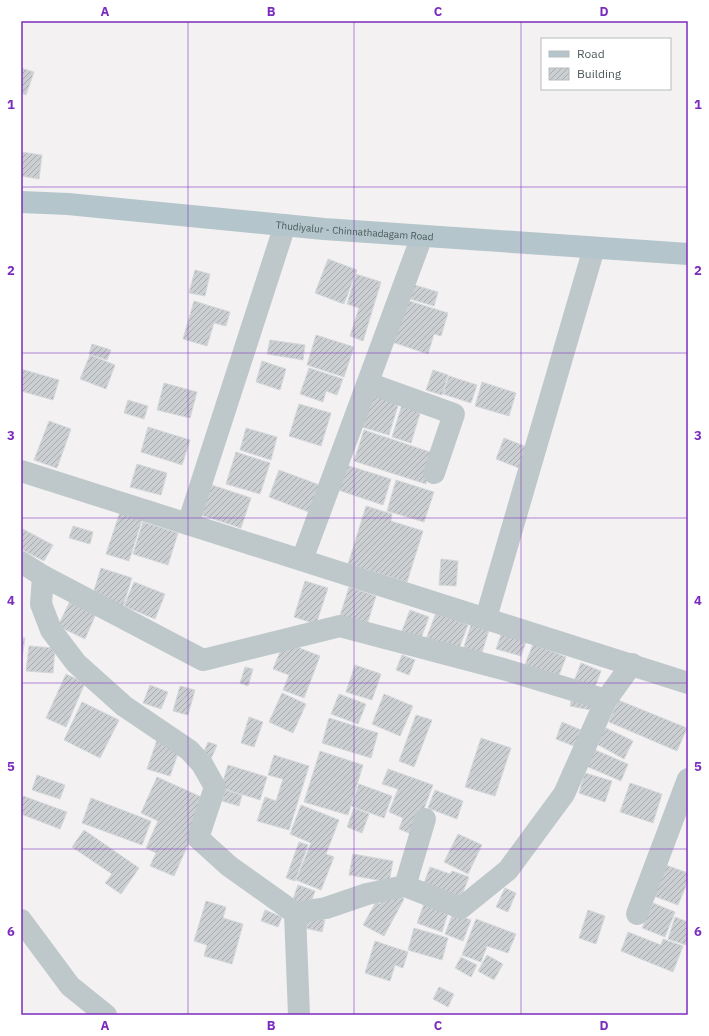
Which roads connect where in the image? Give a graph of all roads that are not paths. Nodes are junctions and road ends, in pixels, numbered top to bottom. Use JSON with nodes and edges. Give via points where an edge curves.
{"nodes":[{"id":1,"x":21,"y":202,"type":"edge"},
{"id":2,"x":285,"y":225,"type":"junction"},
{"id":3,"x":422,"y":236,"type":"junction"},
{"id":4,"x":594,"y":248,"type":"junction"},
{"id":5,"x":688,"y":254,"type":"edge"},
{"id":6,"x":368,"y":383,"type":"junction"},
{"id":7,"x":21,"y":471,"type":"edge"},
{"id":8,"x":434,"y":473,"type":"dead end"},
{"id":9,"x":188,"y":524,"type":"junction"},
{"id":10,"x":302,"y":560,"type":"junction"},
{"id":11,"x":21,"y":562,"type":"edge"},
{"id":12,"x":43,"y":576,"type":"junction"},
{"id":13,"x":486,"y":618,"type":"junction"},
{"id":14,"x":632,"y":664,"type":"junction"},
{"id":15,"x":688,"y":683,"type":"edge"},
{"id":16,"x":606,"y":700,"type":"junction"},
{"id":17,"x":688,"y":779,"type":"edge"},
{"id":18,"x":425,"y":819,"type":"dead end"},
{"id":19,"x":405,"y":886,"type":"junction"},
{"id":20,"x":295,"y":914,"type":"junction"},
{"id":21,"x":637,"y":914,"type":"dead end"},
{"id":22,"x":21,"y":920,"type":"edge"},
{"id":23,"x":106,"y":1015,"type":"edge"},
{"id":24,"x":299,"y":1015,"type":"edge"}],
"edges":[{"from":1,"to":2,"type":"main road","name":"Thudiyalur - Chinnathadagam Road","via":[[68,204]]},
{"from":2,"to":3,"type":"main road","name":"Thudiyalur - Chinnathadagam Road"},
{"from":2,"to":9,"type":"street"},
{"from":3,"to":4,"type":"main road","name":"Thudiyalur - Chinnathadagam Road"},
{"from":3,"to":6,"type":"street"},
{"from":4,"to":5,"type":"main road","name":"Thudiyalur - Chinnathadagam Road"},
{"from":4,"to":13,"type":"street"},
{"from":6,"to":8,"type":"street","via":[[454,414]]},
{"from":6,"to":10,"type":"street"},
{"from":7,"to":9,"type":"street"},
{"from":9,"to":10,"type":"street"},
{"from":10,"to":13,"type":"street"},
{"from":11,"to":12,"type":"street"},
{"from":12,"to":16,"type":"street","via":[[203,660],[340,626],[503,669]]},
{"from":12,"to":20,"type":"street","via":[[41,604],[51,630],[76,663],[124,706],[189,750],[202,764],[215,787],[198,838],[229,866]]},
{"from":13,"to":14,"type":"street"},
{"from":14,"to":15,"type":"street"},
{"from":14,"to":16,"type":"street"},
{"from":16,"to":19,"type":"street","via":[[564,794],[508,870],[461,908]]},
{"from":17,"to":21,"type":"street"},
{"from":18,"to":19,"type":"street"},
{"from":19,"to":20,"type":"street"},
{"from":20,"to":24,"type":"street"},
{"from":22,"to":23,"type":"street","via":[[70,986]]}]}
